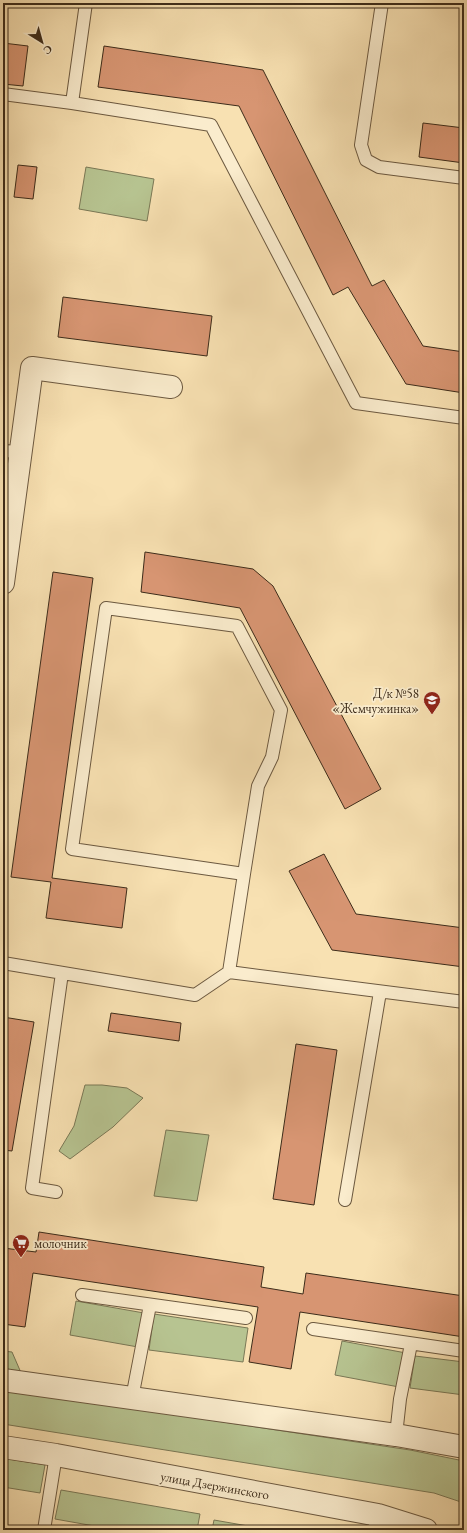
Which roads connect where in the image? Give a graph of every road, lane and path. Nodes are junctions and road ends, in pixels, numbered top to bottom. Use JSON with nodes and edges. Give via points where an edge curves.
{"nodes":[{"id":1,"x":86,"y":3,"type":"edge"},
{"id":2,"x":382,"y":3,"type":"edge"},
{"id":3,"x":3,"y":94,"type":"edge"},
{"id":4,"x":72,"y":103,"type":"junction"},
{"id":5,"x":464,"y":178,"type":"edge"},
{"id":6,"x":171,"y":388,"type":"dead end"},
{"id":7,"x":464,"y":418,"type":"edge"},
{"id":8,"x":11,"y":452,"type":"edge"},
{"id":9,"x":3,"y":583,"type":"edge"},
{"id":10,"x":244,"y":874,"type":"junction"},
{"id":11,"x":3,"y":963,"type":"edge"},
{"id":12,"x":228,"y":972,"type":"junction"},
{"id":13,"x":62,"y":973,"type":"junction"},
{"id":14,"x":380,"y":992,"type":"junction"},
{"id":15,"x":464,"y":1002,"type":"edge"},
{"id":16,"x":56,"y":1192,"type":"dead end"},
{"id":17,"x":345,"y":1200,"type":"dead end"},
{"id":18,"x":82,"y":1295,"type":"dead end"},
{"id":19,"x":150,"y":1305,"type":"junction"},
{"id":20,"x":246,"y":1318,"type":"dead end"},
{"id":21,"x":313,"y":1329,"type":"dead end"},
{"id":22,"x":411,"y":1344,"type":"junction"},
{"id":23,"x":464,"y":1351,"type":"edge"},
{"id":24,"x":3,"y":1380,"type":"edge"},
{"id":25,"x":132,"y":1398,"type":"junction"},
{"id":26,"x":396,"y":1435,"type":"junction"},
{"id":27,"x":3,"y":1447,"type":"edge"},
{"id":28,"x":464,"y":1447,"type":"edge"},
{"id":29,"x":56,"y":1455,"type":"junction"},
{"id":30,"x":376,"y":1522,"type":"edge"},
{"id":31,"x":44,"y":1530,"type":"edge"},
{"id":32,"x":426,"y":1530,"type":"edge"}],
"edges":[{"from":1,"to":4,"type":"lane"},
{"from":2,"to":5,"type":"lane","via":[[361,145],[366,160],[379,167]]},
{"from":3,"to":4,"type":"lane"},
{"from":4,"to":7,"type":"lane","via":[[211,125],[356,403]]},
{"from":6,"to":8,"type":"street","via":[[32,368]]},
{"from":8,"to":9,"type":"street"},
{"from":10,"to":10,"type":"lane","via":[[258,786],[272,757],[281,710],[278,703],[237,626],[106,608],[72,849]]},
{"from":10,"to":12,"type":"lane"},
{"from":11,"to":13,"type":"lane"},
{"from":12,"to":13,"type":"lane","via":[[195,995]]},
{"from":12,"to":14,"type":"lane"},
{"from":13,"to":16,"type":"lane","via":[[32,1188]]},
{"from":14,"to":15,"type":"lane"},
{"from":14,"to":17,"type":"lane"},
{"from":18,"to":19,"type":"lane"},
{"from":19,"to":20,"type":"lane"},
{"from":19,"to":25,"type":"lane"},
{"from":21,"to":22,"type":"lane"},
{"from":22,"to":23,"type":"lane"},
{"from":22,"to":26,"type":"lane"},
{"from":24,"to":25,"type":"street"},
{"from":25,"to":26,"type":"street"},
{"from":26,"to":28,"type":"street"},
{"from":27,"to":29,"type":"street","name":"улица Дзержинского"},
{"from":29,"to":30,"type":"street","name":"улица Дзержинского"},
{"from":29,"to":31,"type":"lane"},
{"from":30,"to":32,"type":"street","name":"улица Дзержинского"}]}
